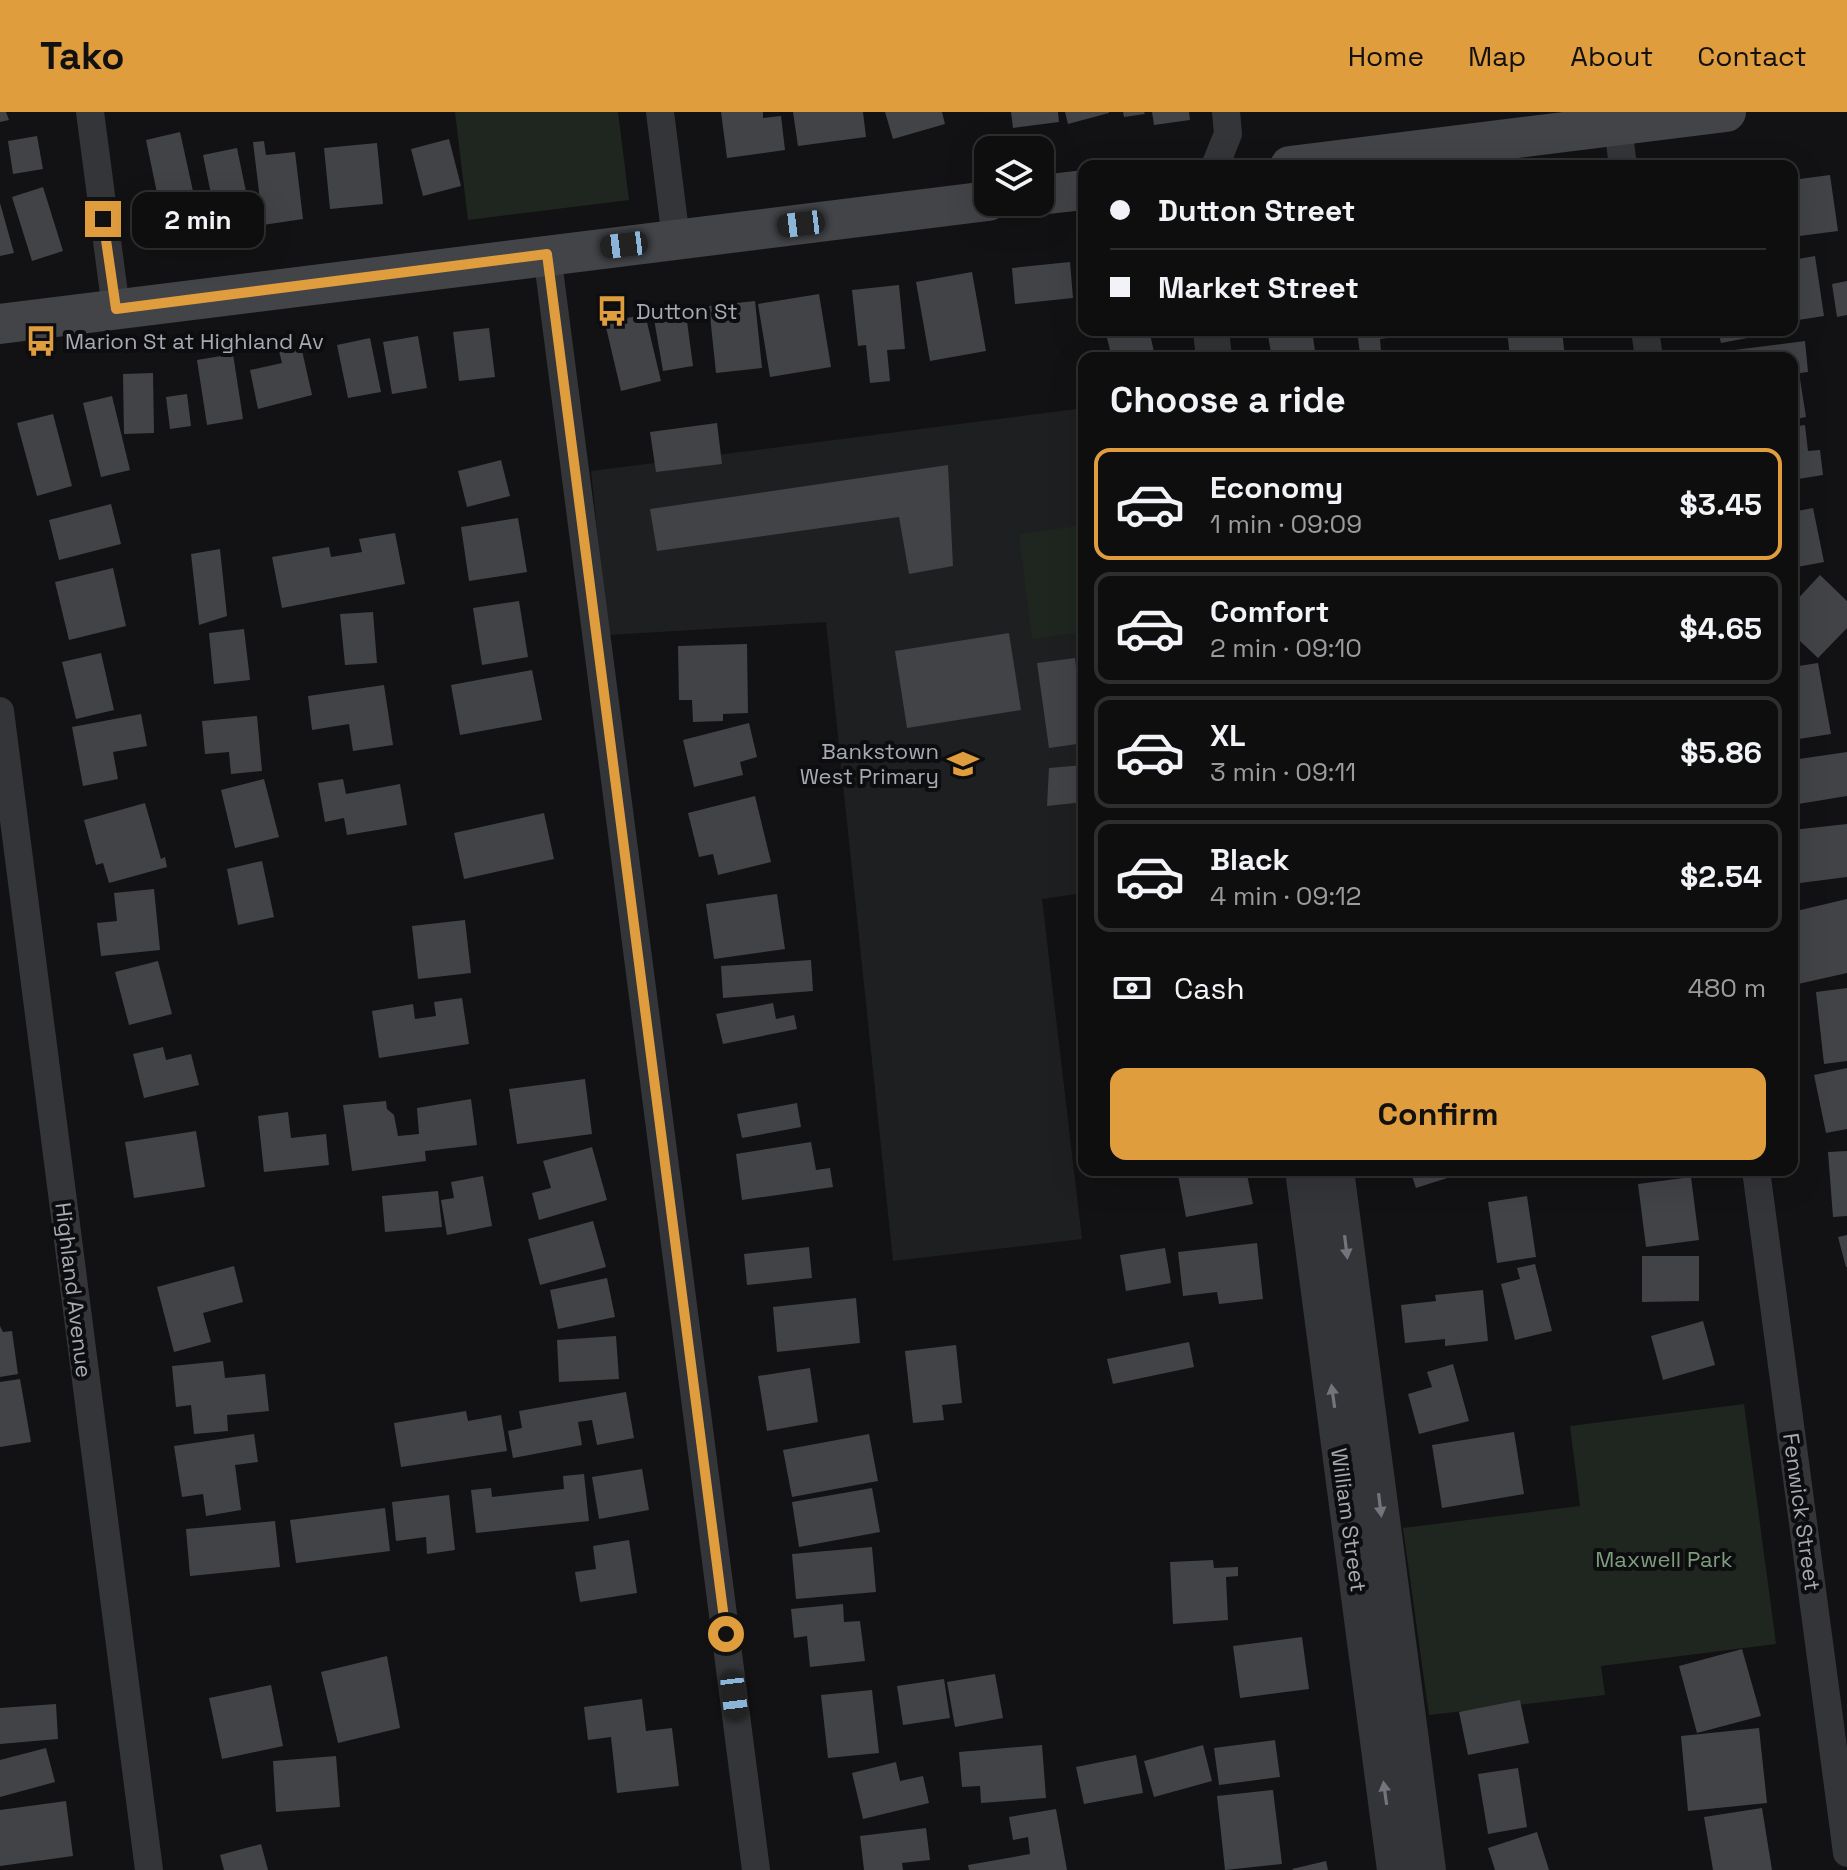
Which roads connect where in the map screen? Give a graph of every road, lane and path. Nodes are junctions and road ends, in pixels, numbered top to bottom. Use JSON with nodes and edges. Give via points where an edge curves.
{"nodes":[{"id":1,"x":90,"y":112,"type":"edge"},
{"id":2,"x":660,"y":112,"type":"edge"},
{"id":3,"x":1226,"y":112,"type":"edge"},
{"id":4,"x":1726,"y":112,"type":"edge"},
{"id":5,"x":1618,"y":127,"type":"junction"},
{"id":6,"x":1217,"y":160,"type":"edge"},
{"id":7,"x":1340,"y":160,"type":"edge"},
{"id":8,"x":1622,"y":160,"type":"edge"},
{"id":9,"x":1078,"y":191,"type":"edge"},
{"id":10,"x":1054,"y":193,"type":"edge"},
{"id":11,"x":974,"y":203,"type":"edge"},
{"id":12,"x":676,"y":239,"type":"junction"},
{"id":13,"x":547,"y":254,"type":"junction"},
{"id":14,"x":116,"y":309,"type":"junction"},
{"id":15,"x":0,"y":324,"type":"edge"},
{"id":16,"x":0,"y":711,"type":"edge"},
{"id":17,"x":1304,"y":1176,"type":"edge"},
{"id":18,"x":1337,"y":1176,"type":"edge"},
{"id":19,"x":1757,"y":1176,"type":"edge"},
{"id":20,"x":1847,"y":1853,"type":"edge"},
{"id":21,"x":149,"y":1870,"type":"edge"},
{"id":22,"x":756,"y":1870,"type":"edge"},
{"id":23,"x":1395,"y":1870,"type":"edge"},
{"id":24,"x":1428,"y":1870,"type":"edge"}],
"edges":[{"from":1,"to":14,"type":"street"},
{"from":2,"to":12,"type":"street"},
{"from":3,"to":6,"type":"street","via":[[1228,134]]},
{"from":4,"to":5,"type":"main road"},
{"from":5,"to":7,"type":"main road"},
{"from":5,"to":8,"type":"street"},
{"from":9,"to":10,"type":"main road"},
{"from":11,"to":12,"type":"main road"},
{"from":12,"to":13,"type":"main road"},
{"from":13,"to":14,"type":"main road"},
{"from":13,"to":22,"type":"street"},
{"from":14,"to":15,"type":"main road"},
{"from":16,"to":21,"type":"street","name":"Highland Avenue"},
{"from":23,"to":17,"type":"street","name":"William Street","one_way":true},
{"from":18,"to":24,"type":"street","name":"William Street","one_way":true},
{"from":19,"to":20,"type":"street","name":"Fenwick Street"}]}
